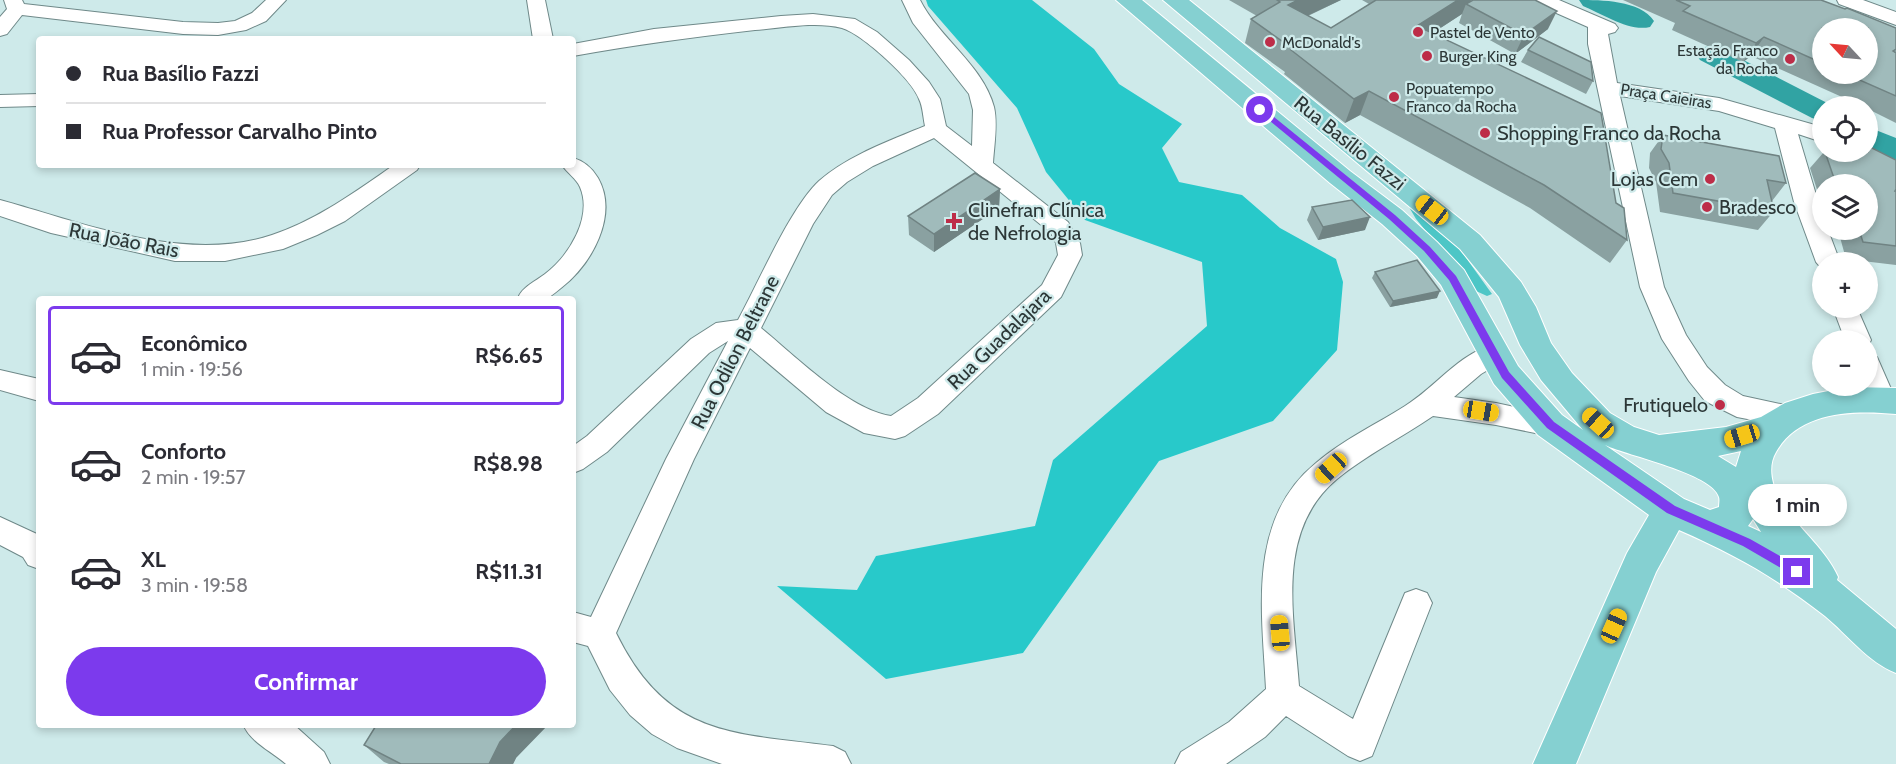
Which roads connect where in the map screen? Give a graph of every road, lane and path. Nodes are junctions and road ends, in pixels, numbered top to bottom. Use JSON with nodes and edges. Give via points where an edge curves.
{"nodes":[{"id":1,"x":277,"y":0,"type":"edge"},
{"id":2,"x":536,"y":0,"type":"edge"},
{"id":3,"x":911,"y":0,"type":"edge"},
{"id":4,"x":1175,"y":0,"type":"edge"},
{"id":5,"x":1543,"y":0,"type":"edge"},
{"id":6,"x":1134,"y":2,"type":"edge"},
{"id":7,"x":15,"y":4,"type":"edge"},
{"id":8,"x":1837,"y":5,"type":"edge"},
{"id":9,"x":0,"y":30,"type":"edge"},
{"id":10,"x":1892,"y":31,"type":"edge"},
{"id":11,"x":542,"y":36,"type":"edge"},
{"id":12,"x":576,"y":49,"type":"edge"},
{"id":13,"x":1610,"y":88,"type":"junction"},
{"id":14,"x":36,"y":100,"type":"edge"},
{"id":15,"x":0,"y":101,"type":"edge"},
{"id":16,"x":1785,"y":124,"type":"junction"},
{"id":17,"x":936,"y":129,"type":"junction"},
{"id":18,"x":1812,"y":129,"type":"edge"},
{"id":19,"x":982,"y":166,"type":"junction"},
{"id":20,"x":405,"y":168,"type":"edge"},
{"id":21,"x":576,"y":168,"type":"edge"},
{"id":22,"x":0,"y":208,"type":"edge"},
{"id":23,"x":1824,"y":252,"type":"edge"},
{"id":24,"x":533,"y":296,"type":"edge"},
{"id":25,"x":1524,"y":316,"type":"junction"},
{"id":26,"x":1477,"y":320,"type":"junction"},
{"id":27,"x":746,"y":330,"type":"junction"},
{"id":28,"x":1539,"y":349,"type":"junction"},
{"id":29,"x":1494,"y":354,"type":"junction"},
{"id":30,"x":0,"y":380,"type":"edge"},
{"id":31,"x":1878,"y":381,"type":"edge"},
{"id":32,"x":36,"y":389,"type":"edge"},
{"id":33,"x":1889,"y":400,"type":"edge"},
{"id":34,"x":1430,"y":405,"type":"junction"},
{"id":35,"x":1781,"y":421,"type":"junction"},
{"id":36,"x":1550,"y":425,"type":"junction"},
{"id":37,"x":1654,"y":448,"type":"junction"},
{"id":38,"x":576,"y":459,"type":"edge"},
{"id":39,"x":1671,"y":510,"type":"junction"},
{"id":40,"x":1712,"y":526,"type":"junction"},
{"id":41,"x":0,"y":530,"type":"edge"},
{"id":42,"x":36,"y":549,"type":"edge"},
{"id":43,"x":1416,"y":603,"type":"dead end"},
{"id":44,"x":1840,"y":605,"type":"junction"},
{"id":45,"x":586,"y":630,"type":"edge"},
{"id":46,"x":1896,"y":654,"type":"edge"},
{"id":47,"x":1283,"y":695,"type":"junction"},
{"id":48,"x":266,"y":728,"type":"edge"},
{"id":49,"x":312,"y":764,"type":"edge"},
{"id":50,"x":833,"y":764,"type":"edge"},
{"id":51,"x":1193,"y":764,"type":"edge"},
{"id":52,"x":1554,"y":764,"type":"edge"}],
"edges":[{"from":1,"to":7,"type":"street","via":[[258,17],[239,26],[218,29],[183,28]]},
{"from":2,"to":11,"type":"street"},
{"from":3,"to":19,"type":"street","via":[[920,19],[979,94],[984,110]]},
{"from":4,"to":25,"type":"main road","name":"Rua Basílio Fazzi","via":[[1455,229],[1495,270]]},
{"from":5,"to":13,"type":"street","name":"Praça Caieiras","via":[[1603,26],[1598,44]]},
{"from":6,"to":26,"type":"main road","name":"Rua Basílio Fazzi","via":[[1427,249],[1453,278]]},
{"from":7,"to":9,"type":"street"},
{"from":8,"to":10,"type":"main road"},
{"from":12,"to":17,"type":"street","via":[[771,23],[839,22],[856,27],[902,64],[922,86],[930,99]]},
{"from":13,"to":16,"type":"street","name":"Praça Caieiras","via":[[1742,108]]},
{"from":13,"to":35,"type":"street","via":[[1652,287],[1675,339],[1707,386],[1720,397]]},
{"from":14,"to":15,"type":"street"},
{"from":16,"to":18,"type":"street","name":"Praça Caieiras"},
{"from":16,"to":23,"type":"street"},
{"from":17,"to":19,"type":"street","name":"Rua Guadalajara"},
{"from":17,"to":27,"type":"street","name":"Rua Odilon Beltrane","via":[[880,154],[829,185],[801,224]]},
{"from":19,"to":27,"type":"street","name":"Rua Guadalajara","via":[[1060,228],[1070,255],[1052,291],[928,406],[895,428],[865,421],[836,404]]},
{"from":20,"to":22,"type":"street","name":"Rua João Rais","via":[[337,215],[309,229],[275,243],[225,253],[175,253],[51,225]]},
{"from":21,"to":24,"type":"street","via":[[590,180],[595,204],[593,224],[563,272]]},
{"from":25,"to":26,"type":"main road","via":[[1507,325]]},
{"from":25,"to":28,"type":"main road","name":"Rua Basílio Fazzi"},
{"from":26,"to":29,"type":"main road","name":"Rua Basílio Fazzi"},
{"from":27,"to":38,"type":"street","via":[[725,330],[700,346],[597,444]]},
{"from":27,"to":45,"type":"street","name":"Rua Odilon Beltrane"},
{"from":28,"to":29,"type":"main road","via":[[1515,347]]},
{"from":28,"to":37,"type":"main road","name":"Rua Basílio Fazzi","via":[[1585,412],[1623,438]]},
{"from":29,"to":34,"type":"street","via":[[1455,378]]},
{"from":29,"to":36,"type":"main road","name":"Rua Basílio Fazzi","via":[[1506,375]]},
{"from":30,"to":32,"type":"street"},
{"from":31,"to":33,"type":"street"},
{"from":33,"to":35,"type":"main road","via":[[1843,400]]},
{"from":34,"to":36,"type":"street"},
{"from":34,"to":47,"type":"street","via":[[1331,468],[1303,493],[1290,515],[1281,549],[1277,597]]},
{"from":35,"to":37,"type":"main road","via":[[1726,441]]},
{"from":35,"to":44,"type":"main road","via":[[1757,452],[1754,476],[1759,495]]},
{"from":36,"to":39,"type":"main road","name":"Rua Basílio Fazzi"},
{"from":37,"to":40,"type":"main road","name":"Rua Basílio Fazzi","via":[[1717,472],[1736,488],[1737,514]]},
{"from":39,"to":40,"type":"main road","name":"Rua Basílio Fazzi"},
{"from":39,"to":52,"type":"main road","via":[[1640,566]]},
{"from":40,"to":44,"type":"main road","name":"Rua Basílio Fazzi","via":[[1786,565]]},
{"from":41,"to":42,"type":"street"},
{"from":43,"to":47,"type":"street","via":[[1360,744]]},
{"from":44,"to":46,"type":"main road"},
{"from":45,"to":50,"type":"street","via":[[642,704],[686,736],[728,748]]},
{"from":47,"to":51,"type":"street","via":[[1265,716]]},
{"from":48,"to":49,"type":"street"}]}
